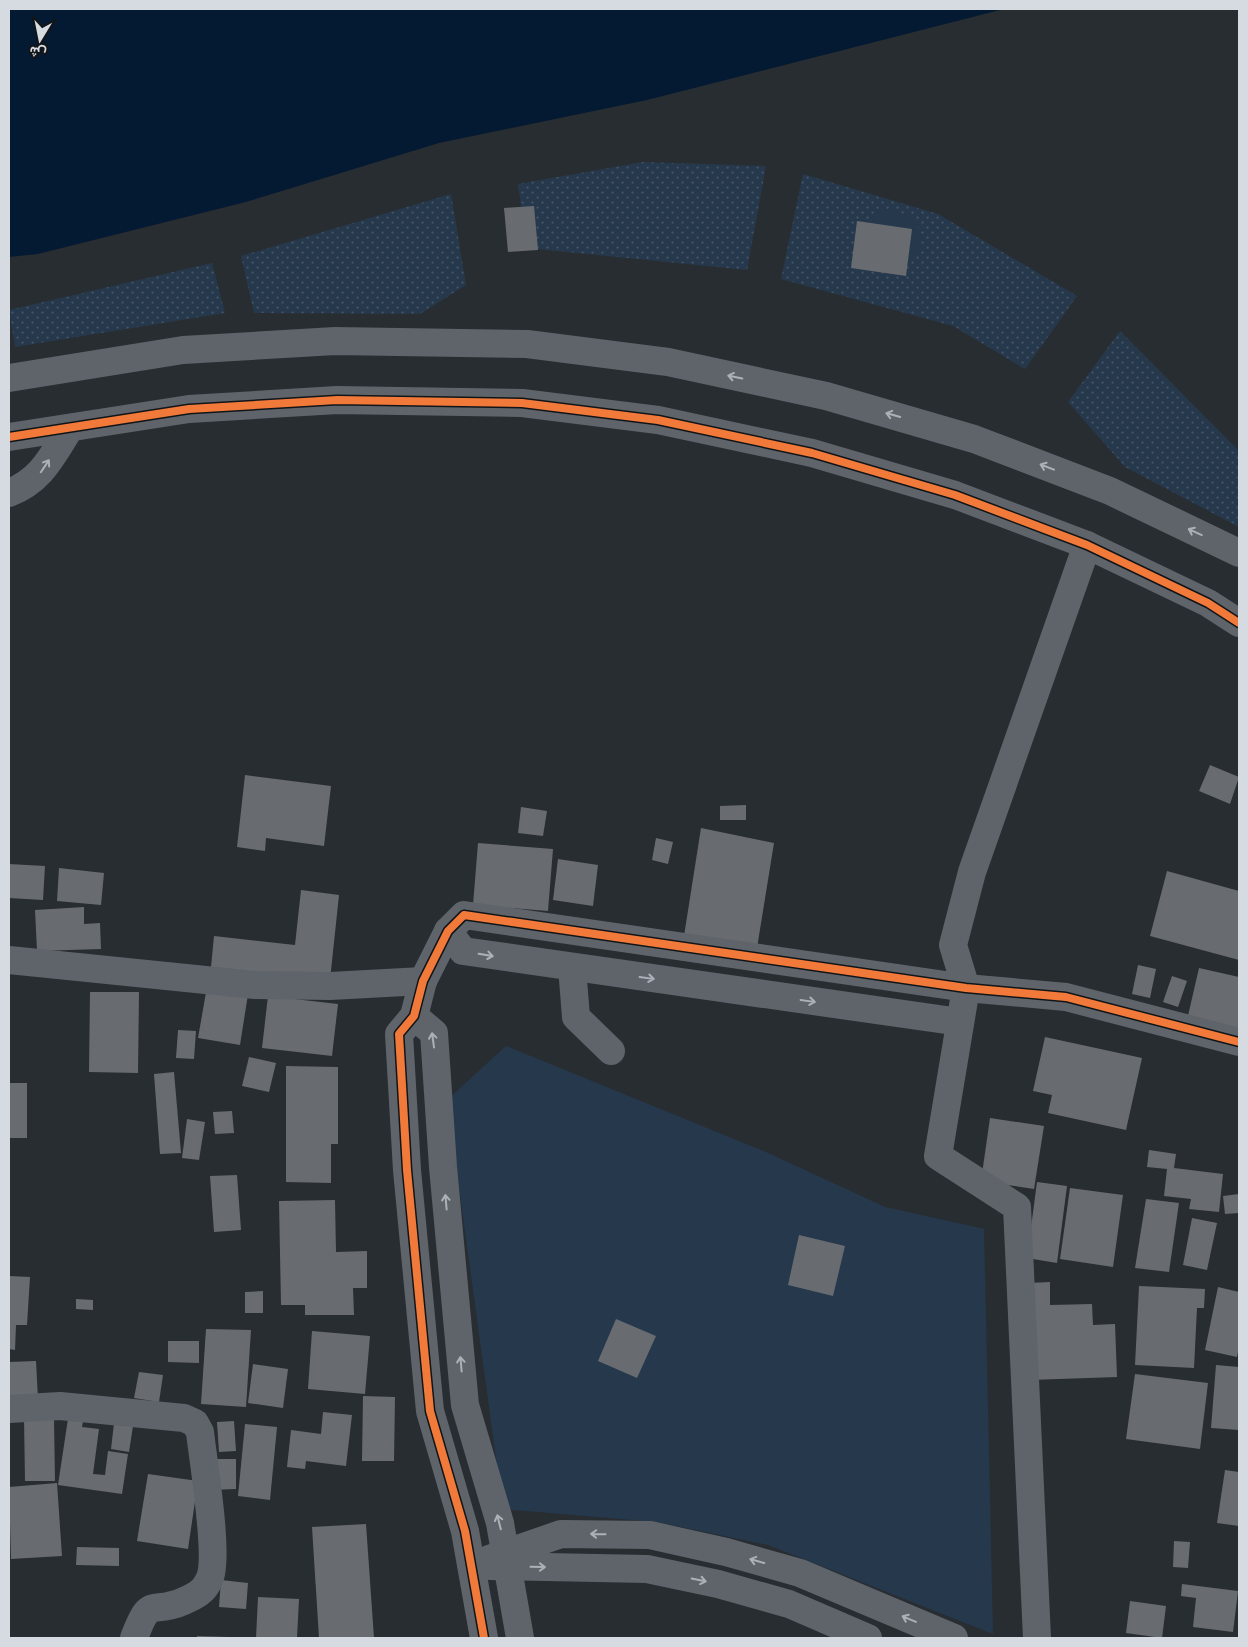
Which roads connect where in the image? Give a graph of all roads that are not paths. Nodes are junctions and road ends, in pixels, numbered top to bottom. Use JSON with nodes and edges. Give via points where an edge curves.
{"nodes":[{"id":1,"x":9,"y":378,"type":"edge"},
{"id":2,"x":70,"y":428,"type":"junction"},
{"id":3,"x":9,"y":437,"type":"edge"},
{"id":4,"x":9,"y":493,"type":"edge"},
{"id":5,"x":1087,"y":545,"type":"junction"},
{"id":6,"x":1239,"y":553,"type":"edge"},
{"id":7,"x":1239,"y":623,"type":"edge"},
{"id":8,"x":448,"y":931,"type":"junction"},
{"id":9,"x":952,"y":945,"type":"junction"},
{"id":10,"x":9,"y":960,"type":"edge"},
{"id":11,"x":572,"y":967,"type":"junction"},
{"id":12,"x":423,"y":981,"type":"junction"},
{"id":13,"x":916,"y":981,"type":"junction"},
{"id":14,"x":966,"y":988,"type":"junction"},
{"id":15,"x":414,"y":1016,"type":"junction"},
{"id":16,"x":960,"y":1022,"type":"junction"},
{"id":17,"x":1239,"y":1042,"type":"edge"},
{"id":18,"x":611,"y":1051,"type":"dead end"},
{"id":19,"x":9,"y":1409,"type":"edge"},
{"id":20,"x":507,"y":1560,"type":"junction"},
{"id":21,"x":471,"y":1566,"type":"junction"},
{"id":22,"x":134,"y":1638,"type":"edge"},
{"id":23,"x":484,"y":1638,"type":"edge"},
{"id":24,"x":520,"y":1638,"type":"edge"},
{"id":25,"x":868,"y":1638,"type":"edge"},
{"id":26,"x":954,"y":1638,"type":"edge"},
{"id":27,"x":1037,"y":1638,"type":"edge"}],
"edges":[{"from":6,"to":1,"type":"street","one_way":true,"via":[[1110,491],[974,439],[826,396],[668,362],[527,344],[335,341],[183,350]]},
{"from":2,"to":3,"type":"street"},
{"from":4,"to":2,"type":"street","one_way":true,"via":[[26,486],[38,476]]},
{"from":2,"to":5,"type":"street","via":[[189,409],[336,400],[522,404],[658,420],[812,453],[955,495]]},
{"from":5,"to":7,"type":"street","via":[[1208,603]]},
{"from":5,"to":9,"type":"street","via":[[972,872]]},
{"from":8,"to":11,"type":"street","one_way":true,"via":[[462,951]]},
{"from":8,"to":12,"type":"street"},
{"from":8,"to":13,"type":"street","via":[[464,915]]},
{"from":9,"to":13,"type":"street","via":[[940,968]]},
{"from":9,"to":14,"type":"street"},
{"from":10,"to":12,"type":"street","via":[[255,985],[330,986]]},
{"from":11,"to":16,"type":"street","one_way":true},
{"from":11,"to":18,"type":"street","via":[[576,1018]]},
{"from":12,"to":15,"type":"street"},
{"from":13,"to":14,"type":"street"},
{"from":14,"to":16,"type":"street"},
{"from":14,"to":17,"type":"street","via":[[1066,997]]},
{"from":20,"to":15,"type":"street","one_way":true,"via":[[500,1522],[465,1405],[434,1033]]},
{"from":15,"to":21,"type":"street","via":[[399,1034],[407,1170],[430,1411],[465,1531]]},
{"from":16,"to":27,"type":"street","via":[[938,1156],[1017,1207]]},
{"from":19,"to":22,"type":"street","via":[[60,1406],[184,1418],[195,1423],[200,1432],[214,1556],[210,1579],[204,1590],[195,1596],[146,1611]]},
{"from":20,"to":21,"type":"street"},
{"from":20,"to":24,"type":"street"},
{"from":20,"to":25,"type":"street","one_way":true,"via":[[647,1569],[718,1584],[788,1604]]},
{"from":26,"to":20,"type":"street","one_way":true,"via":[[800,1573],[650,1535],[561,1534]]},
{"from":21,"to":23,"type":"street"}]}
